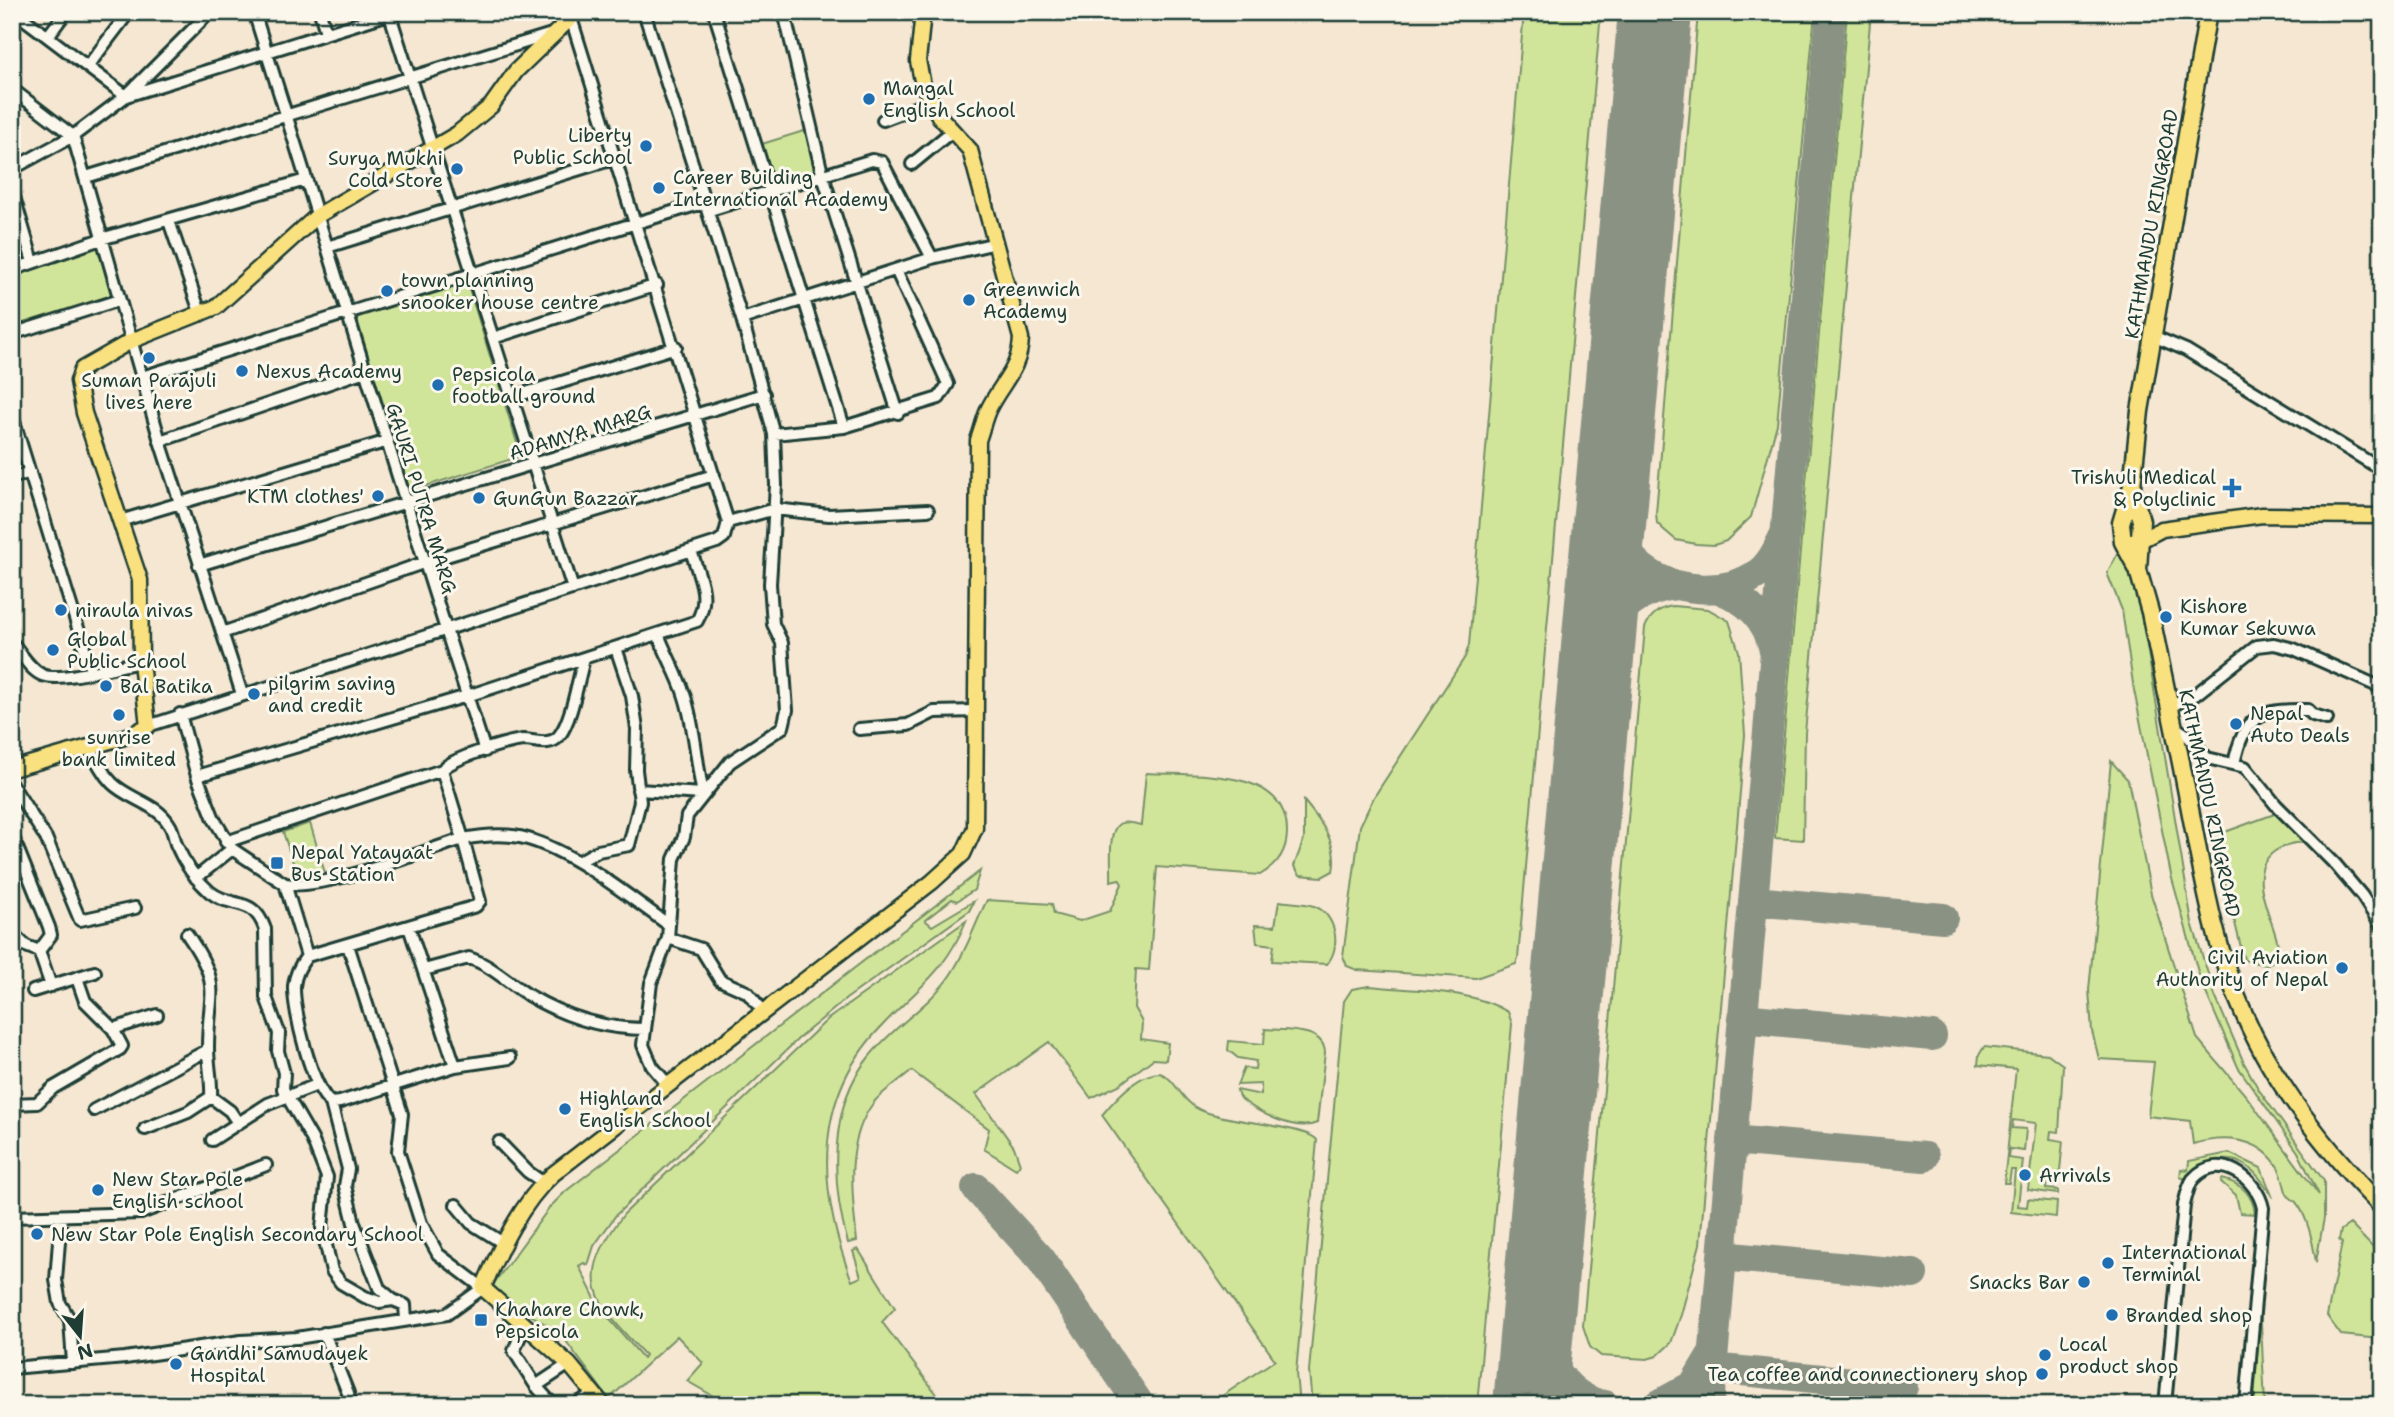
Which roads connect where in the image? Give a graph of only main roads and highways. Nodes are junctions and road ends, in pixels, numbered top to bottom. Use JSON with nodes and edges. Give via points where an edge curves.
{"nodes":[{"id":1,"x":923,"y":12,"type":"edge"},
{"id":2,"x":2208,"y":12,"type":"edge"},
{"id":3,"x":574,"y":15,"type":"edge"},
{"id":4,"x":2132,"y":485,"type":"junction"},
{"id":5,"x":2382,"y":516,"type":"edge"},
{"id":6,"x":2141,"y":521,"type":"junction"},
{"id":7,"x":2121,"y":523,"type":"junction"},
{"id":8,"x":2162,"y":529,"type":"junction"},
{"id":9,"x":2141,"y":540,"type":"junction"},
{"id":10,"x":2123,"y":542,"type":"junction"},
{"id":11,"x":2138,"y":569,"type":"junction"},
{"id":12,"x":12,"y":769,"type":"edge"},
{"id":13,"x":2382,"y":1207,"type":"edge"},
{"id":14,"x":603,"y":1405,"type":"edge"}],
"edges":[{"from":1,"to":14,"type":"main road","via":[[918,61],[930,102],[970,150],[1021,338],[1014,372],[990,407],[978,440],[976,820],[972,841],[921,891],[544,1183],[503,1243],[483,1288],[569,1364]]},
{"from":2,"to":4,"type":"highway","name":"KATHMANDU RINGROAD","via":[[2140,411]]},
{"from":3,"to":12,"type":"main road","via":[[516,71],[491,106],[432,150],[317,216],[228,299],[87,364],[78,381],[84,413],[140,580],[148,726]]},
{"from":4,"to":6,"type":"highway","name":"KATHMANDU RINGROAD"},
{"from":4,"to":7,"type":"highway","name":"KATHMANDU RINGROAD"},
{"from":5,"to":8,"type":"main road","via":[[2262,515]]},
{"from":6,"to":7,"type":"main road"},
{"from":6,"to":8,"type":"main road"},
{"from":6,"to":9,"type":"highway","name":"KATHMANDU RINGROAD"},
{"from":7,"to":10,"type":"highway","name":"KATHMANDU RINGROAD"},
{"from":8,"to":9,"type":"main road"},
{"from":9,"to":10,"type":"main road"},
{"from":9,"to":11,"type":"highway","name":"KATHMANDU RINGROAD"},
{"from":10,"to":11,"type":"highway","name":"KATHMANDU RINGROAD"},
{"from":11,"to":13,"type":"highway","name":"KATHMANDU RINGROAD","via":[[2209,908],[2244,1016],[2311,1125]]}]}
